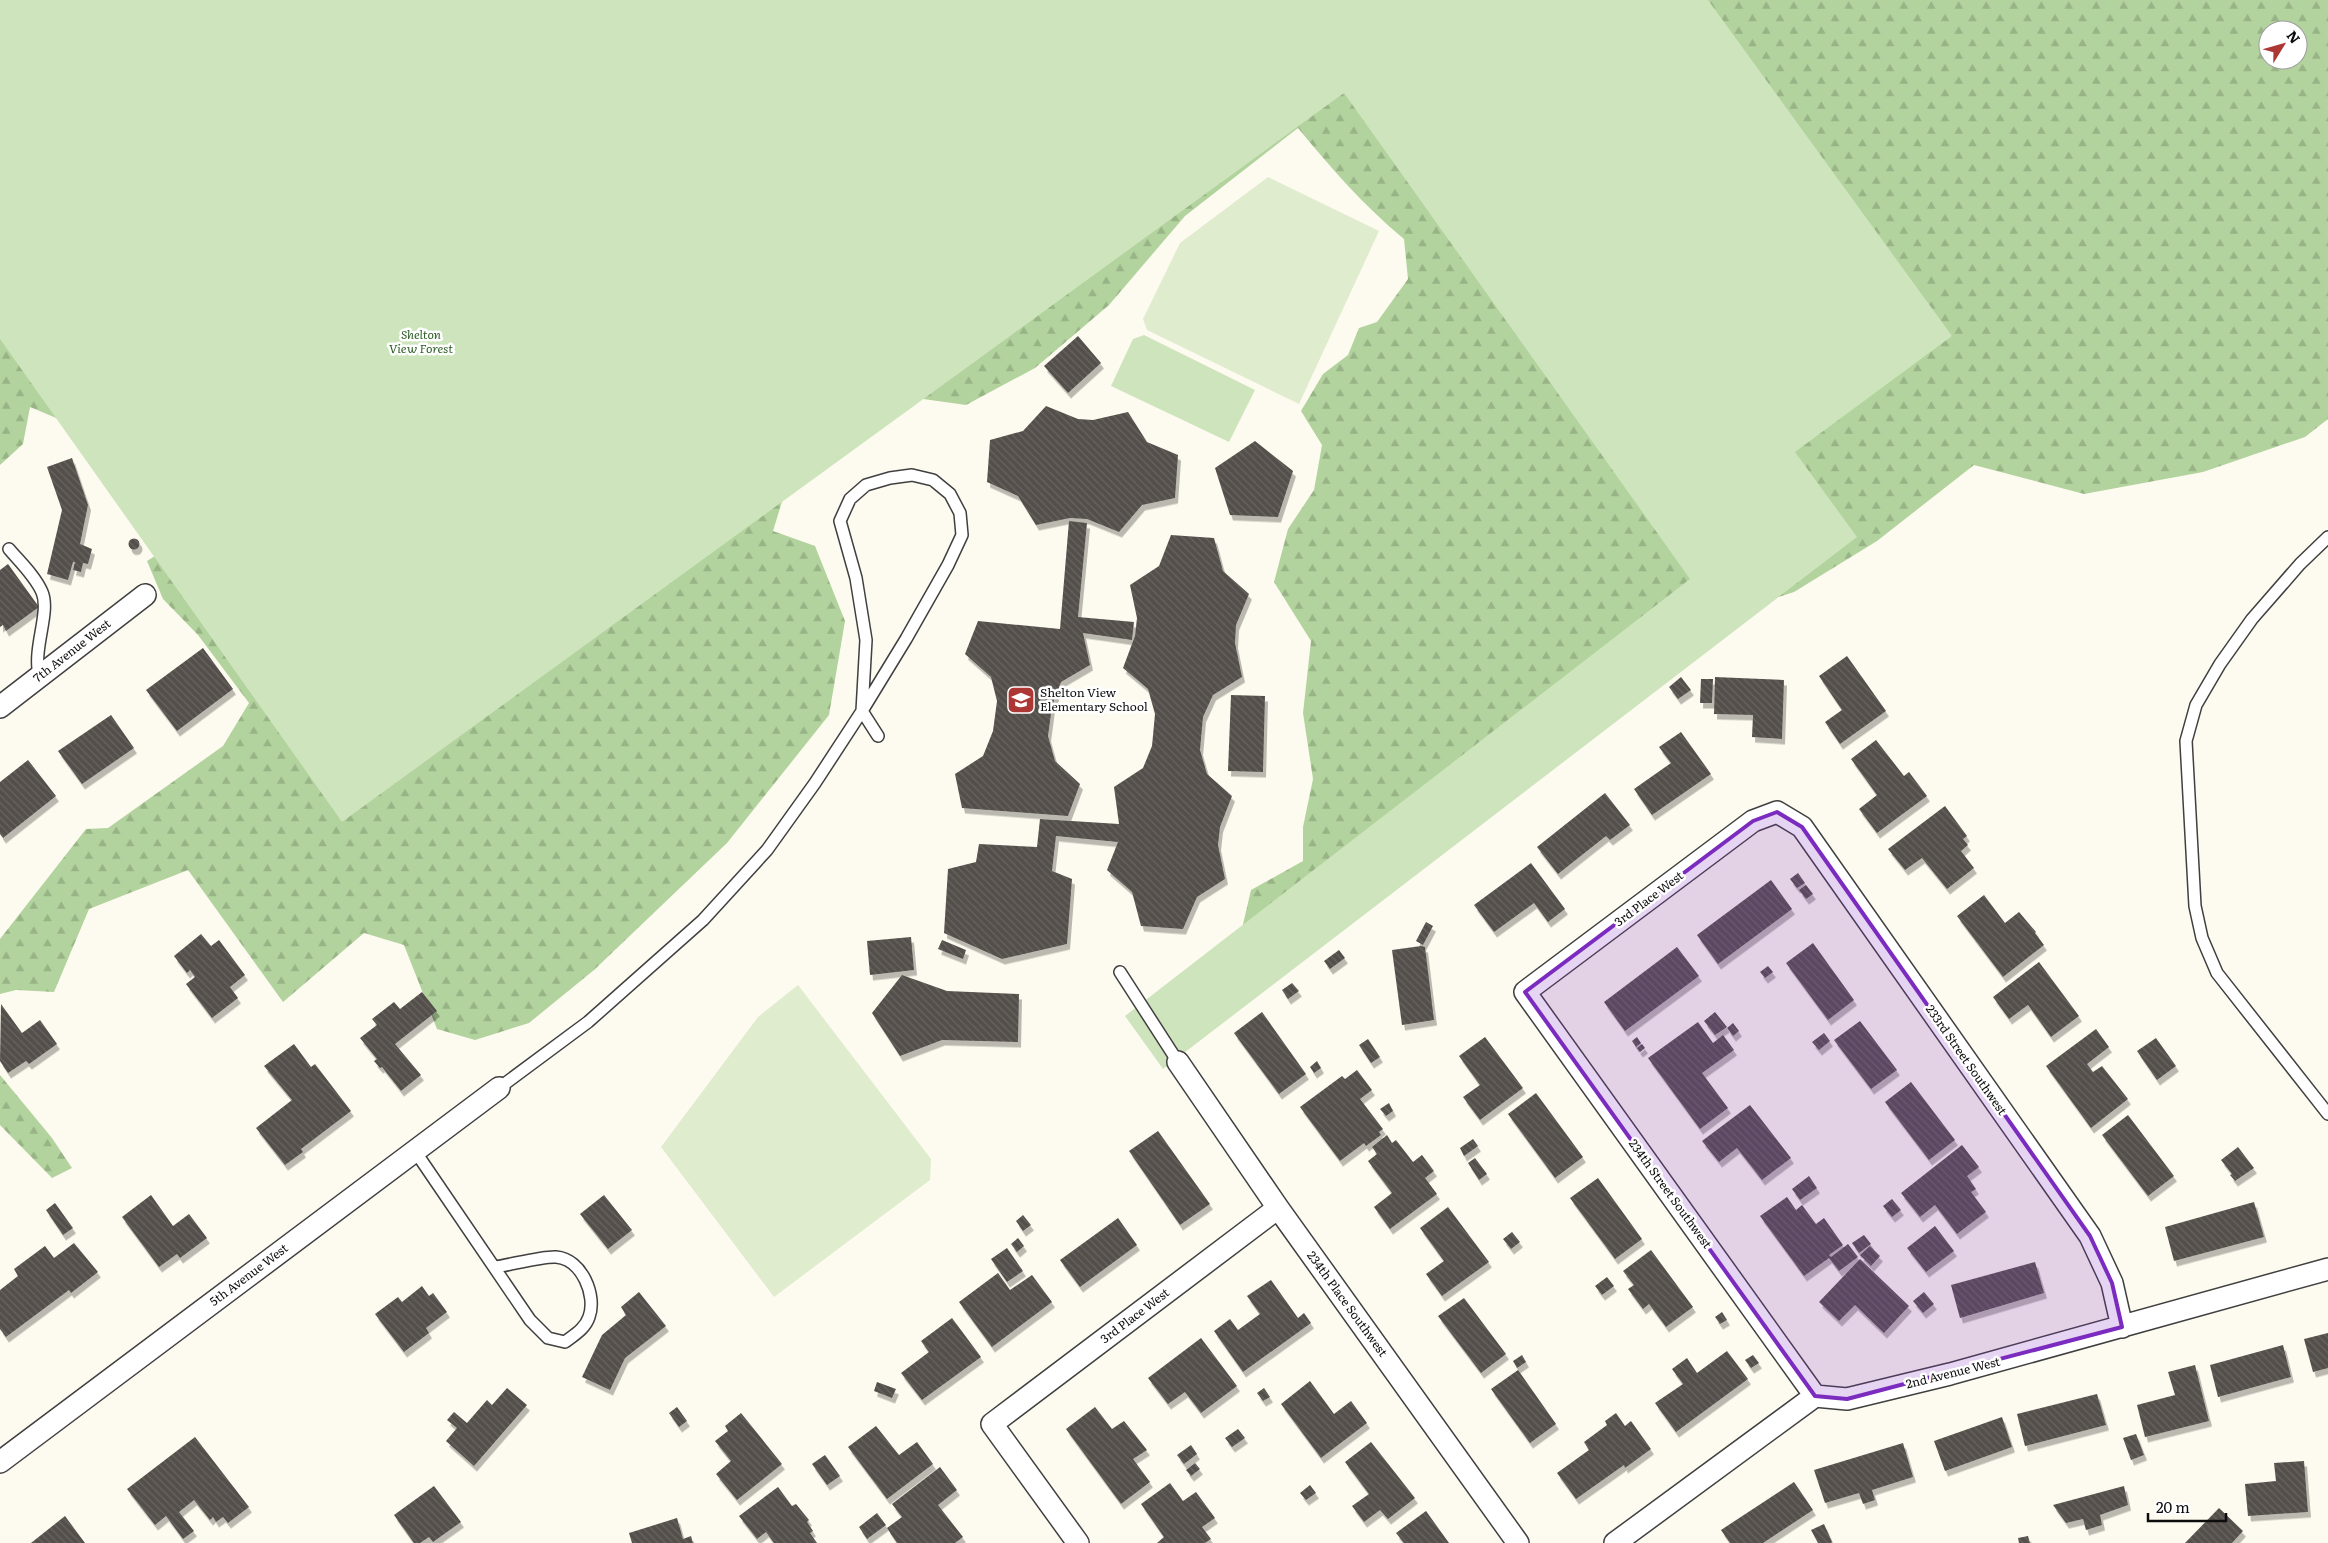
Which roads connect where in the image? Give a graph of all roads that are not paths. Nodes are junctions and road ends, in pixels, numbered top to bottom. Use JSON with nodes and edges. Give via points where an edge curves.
{"nodes":[{"id":1,"x":2328,"y":537,"type":"edge"},
{"id":2,"x":9,"y":549,"type":"dead end"},
{"id":3,"x":144,"y":595,"type":"dead end"},
{"id":4,"x":40,"y":678,"type":"junction"},
{"id":5,"x":0,"y":707,"type":"edge"},
{"id":6,"x":862,"y":711,"type":"junction"},
{"id":7,"x":878,"y":736,"type":"dead end"},
{"id":8,"x":1777,"y":812,"type":"joint"},
{"id":9,"x":1120,"y":972,"type":"dead end"},
{"id":10,"x":1525,"y":992,"type":"joint"},
{"id":11,"x":1178,"y":1062,"type":"joint"},
{"id":12,"x":499,"y":1088,"type":"joint"},
{"id":13,"x":2328,"y":1114,"type":"edge"},
{"id":14,"x":414,"y":1151,"type":"junction"},
{"id":15,"x":1278,"y":1208,"type":"junction"},
{"id":16,"x":495,"y":1267,"type":"junction"},
{"id":17,"x":2328,"y":1269,"type":"edge"},
{"id":18,"x":2122,"y":1328,"type":"junction"},
{"id":19,"x":1815,"y":1396,"type":"junction"},
{"id":20,"x":0,"y":1462,"type":"edge"},
{"id":21,"x":1078,"y":1543,"type":"edge"},
{"id":22,"x":1518,"y":1543,"type":"edge"},
{"id":23,"x":1615,"y":1543,"type":"edge"}],
"edges":[{"from":1,"to":13,"type":"lane","via":[[2252,619],[2220,664],[2196,705],[2186,741],[2195,906],[2202,938],[2217,973]]},
{"from":2,"to":4,"type":"lane","via":[[42,594],[36,659]]},
{"from":3,"to":4,"type":"street","name":"7th Avenue West"},
{"from":4,"to":5,"type":"street","name":"7th Avenue West"},
{"from":6,"to":6,"type":"lane","via":[[948,566],[962,534],[960,513],[950,494],[933,480],[912,475],[866,485],[850,499],[840,521],[856,578],[866,640]]},
{"from":6,"to":7,"type":"lane"},
{"from":6,"to":12,"type":"lane","via":[[767,850],[703,920],[588,1022]]},
{"from":8,"to":10,"type":"street","name":"3rd Place West","via":[[1753,821]]},
{"from":8,"to":18,"type":"street","name":"233rd Street Southwest","via":[[1802,827],[2090,1236],[2112,1283]]},
{"from":9,"to":11,"type":"lane"},
{"from":10,"to":19,"type":"street","name":"234th Street Southwest"},
{"from":11,"to":15,"type":"street","name":"234th Place Southwest"},
{"from":12,"to":14,"type":"street","name":"5th Avenue West"},
{"from":14,"to":16,"type":"lane"},
{"from":14,"to":20,"type":"street","name":"5th Avenue West"},
{"from":15,"to":21,"type":"street","name":"3rd Place West","via":[[992,1424]]},
{"from":15,"to":22,"type":"street","name":"234th Place Southwest"},
{"from":16,"to":16,"type":"lane","via":[[530,1320],[548,1338],[565,1342],[581,1330],[590,1317],[585,1277],[575,1264],[556,1257]]},
{"from":17,"to":18,"type":"street","name":"2nd Avenue West"},
{"from":18,"to":19,"type":"street","name":"2nd Avenue West","via":[[1847,1399]]},
{"from":19,"to":23,"type":"street"}]}
